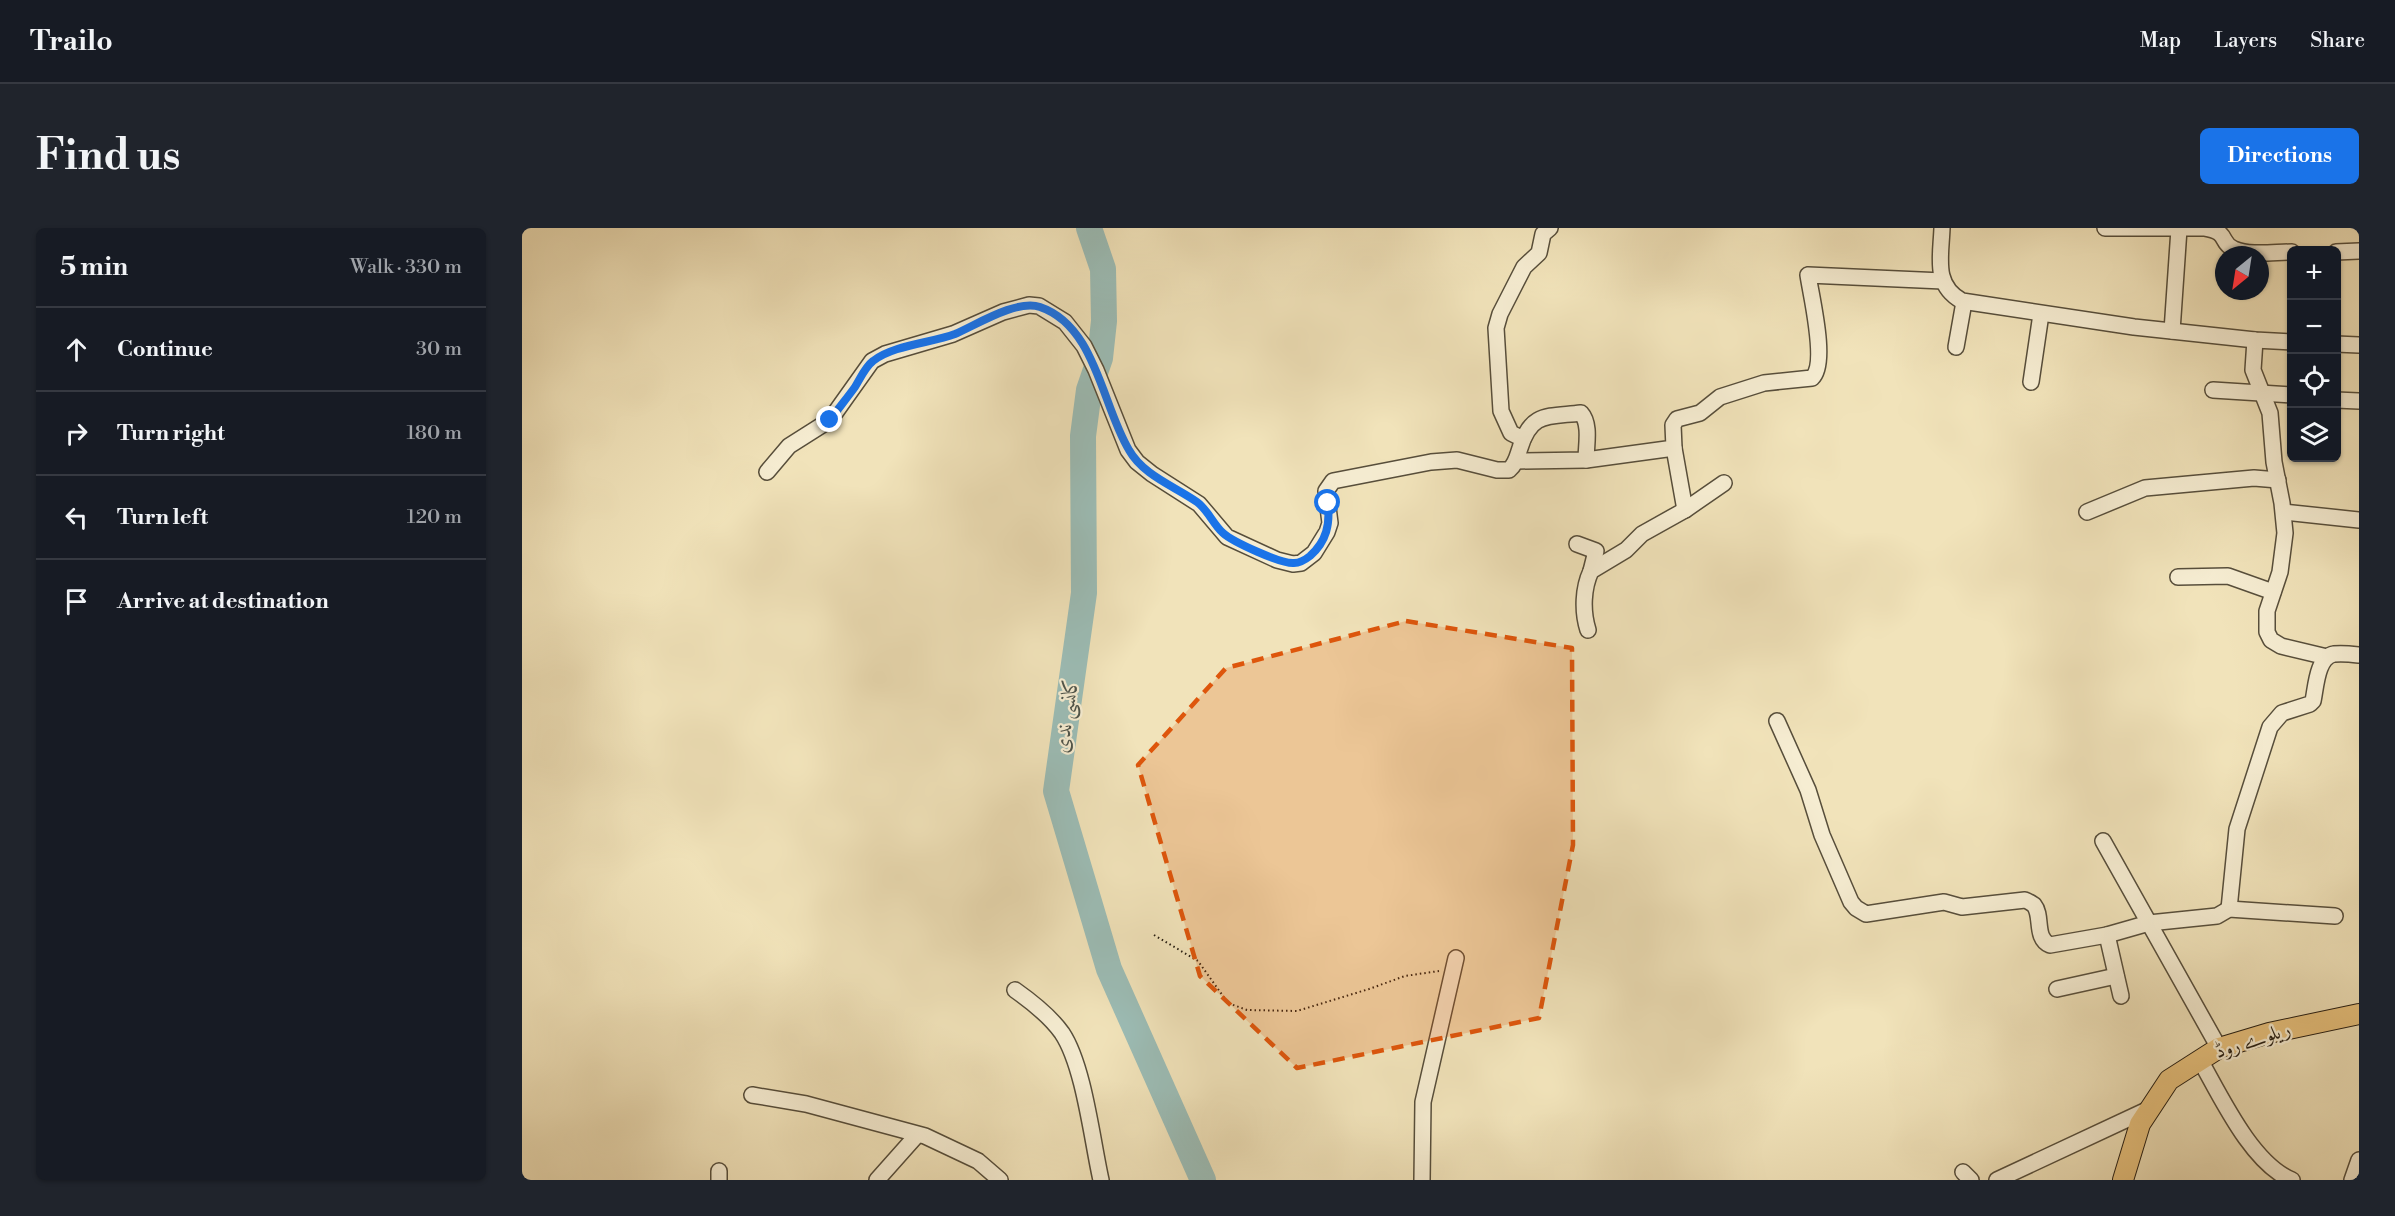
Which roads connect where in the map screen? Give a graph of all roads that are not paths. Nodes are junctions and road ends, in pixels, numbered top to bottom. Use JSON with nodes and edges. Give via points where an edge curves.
{"nodes":[{"id":1,"x":1550,"y":228,"type":"edge"},
{"id":2,"x":1942,"y":228,"type":"edge"},
{"id":3,"x":2105,"y":228,"type":"edge"},
{"id":4,"x":2179,"y":229,"type":"edge"},
{"id":5,"x":2359,"y":251,"type":"edge"},
{"id":6,"x":2287,"y":252,"type":"edge"},
{"id":7,"x":2341,"y":252,"type":"edge"},
{"id":8,"x":1943,"y":281,"type":"junction"},
{"id":9,"x":1964,"y":302,"type":"junction"},
{"id":10,"x":2041,"y":314,"type":"junction"},
{"id":11,"x":2172,"y":331,"type":"junction"},
{"id":12,"x":2254,"y":340,"type":"junction"},
{"id":13,"x":2287,"y":342,"type":"edge"},
{"id":14,"x":2341,"y":344,"type":"edge"},
{"id":15,"x":2359,"y":345,"type":"edge"},
{"id":16,"x":1956,"y":347,"type":"dead end"},
{"id":17,"x":2031,"y":382,"type":"dead end"},
{"id":18,"x":2213,"y":390,"type":"dead end"},
{"id":19,"x":2262,"y":392,"type":"junction"},
{"id":20,"x":2287,"y":394,"type":"edge"},
{"id":21,"x":2341,"y":399,"type":"edge"},
{"id":22,"x":2359,"y":401,"type":"edge"},
{"id":23,"x":1523,"y":439,"type":"junction"},
{"id":24,"x":1674,"y":448,"type":"junction"},
{"id":25,"x":1586,"y":460,"type":"junction"},
{"id":26,"x":1516,"y":462,"type":"junction"},
{"id":27,"x":766,"y":472,"type":"dead end"},
{"id":28,"x":2278,"y":480,"type":"junction"},
{"id":29,"x":1724,"y":483,"type":"dead end"},
{"id":30,"x":1685,"y":510,"type":"junction"},
{"id":31,"x":2087,"y":512,"type":"dead end"},
{"id":32,"x":2284,"y":512,"type":"junction"},
{"id":33,"x":2359,"y":520,"type":"edge"},
{"id":34,"x":1577,"y":544,"type":"dead end"},
{"id":35,"x":1591,"y":571,"type":"junction"},
{"id":36,"x":2178,"y":577,"type":"dead end"},
{"id":37,"x":2273,"y":592,"type":"junction"},
{"id":38,"x":1588,"y":630,"type":"dead end"},
{"id":39,"x":2359,"y":655,"type":"edge"},
{"id":40,"x":2327,"y":657,"type":"junction"},
{"id":41,"x":1776,"y":721,"type":"dead end"},
{"id":42,"x":2103,"y":841,"type":"dead end"},
{"id":43,"x":2229,"y":909,"type":"junction"},
{"id":44,"x":2335,"y":916,"type":"dead end"},
{"id":45,"x":2149,"y":923,"type":"junction"},
{"id":46,"x":2107,"y":935,"type":"junction"},
{"id":47,"x":1455,"y":964,"type":"road end"},
{"id":48,"x":2116,"y":976,"type":"junction"},
{"id":49,"x":2057,"y":988,"type":"dead end"},
{"id":50,"x":1015,"y":990,"type":"dead end"},
{"id":51,"x":2121,"y":996,"type":"dead end"},
{"id":52,"x":2359,"y":1014,"type":"edge"},
{"id":53,"x":2219,"y":1048,"type":"junction"},
{"id":54,"x":2200,"y":1060,"type":"junction"},
{"id":55,"x":752,"y":1095,"type":"dead end"},
{"id":56,"x":2145,"y":1117,"type":"junction"},
{"id":57,"x":917,"y":1135,"type":"junction"},
{"id":58,"x":2359,"y":1160,"type":"edge"},
{"id":59,"x":877,"y":1180,"type":"edge"},
{"id":60,"x":1000,"y":1180,"type":"edge"},
{"id":61,"x":1101,"y":1180,"type":"edge"},
{"id":62,"x":1422,"y":1180,"type":"edge"},
{"id":63,"x":1997,"y":1180,"type":"edge"},
{"id":64,"x":2123,"y":1180,"type":"edge"},
{"id":65,"x":2292,"y":1180,"type":"edge"},
{"id":66,"x":2352,"y":1180,"type":"edge"}],
"edges":[{"from":1,"to":23,"type":"street","via":[[1543,234],[1539,253],[1524,267],[1496,328],[1501,411],[1511,433]]},
{"from":2,"to":8,"type":"street"},
{"from":3,"to":4,"type":"street"},
{"from":4,"to":6,"type":"street","via":[[2217,230],[2234,250]]},
{"from":4,"to":11,"type":"street"},
{"from":5,"to":7,"type":"street"},
{"from":8,"to":9,"type":"street","via":[[1949,293]]},
{"from":8,"to":24,"type":"street","via":[[1808,275],[1818,326],[1816,375],[1764,383],[1720,397],[1700,413],[1677,419],[1673,425]]},
{"from":9,"to":10,"type":"street"},
{"from":9,"to":16,"type":"street"},
{"from":10,"to":11,"type":"street"},
{"from":10,"to":17,"type":"street"},
{"from":11,"to":12,"type":"street"},
{"from":12,"to":13,"type":"street"},
{"from":12,"to":19,"type":"street","via":[[2253,370]]},
{"from":14,"to":15,"type":"street"},
{"from":18,"to":19,"type":"street"},
{"from":19,"to":20,"type":"street"},
{"from":19,"to":28,"type":"street","via":[[2270,413]]},
{"from":21,"to":22,"type":"street"},
{"from":23,"to":25,"type":"street","via":[[1538,419],[1581,413],[1586,425]]},
{"from":23,"to":26,"type":"street"},
{"from":24,"to":25,"type":"street"},
{"from":24,"to":30,"type":"street"},
{"from":25,"to":26,"type":"street"},
{"from":26,"to":27,"type":"street","via":[[1503,471],[1461,460],[1431,462],[1333,481],[1326,491],[1330,523],[1318,547],[1301,562],[1277,560],[1227,537],[1199,504],[1137,462],[1128,450],[1084,346],[1065,322],[1039,306],[1029,305],[872,361],[830,420],[789,446]]},
{"from":28,"to":31,"type":"street","via":[[2254,478],[2151,487]]},
{"from":28,"to":32,"type":"street"},
{"from":29,"to":30,"type":"street"},
{"from":30,"to":35,"type":"street","via":[[1642,534],[1626,550]]},
{"from":32,"to":33,"type":"street"},
{"from":32,"to":37,"type":"street","via":[[2280,572]]},
{"from":34,"to":35,"type":"street","via":[[1596,551]]},
{"from":35,"to":38,"type":"street","via":[[1584,611]]},
{"from":36,"to":37,"type":"street","via":[[2228,576]]},
{"from":37,"to":40,"type":"street","via":[[2266,621],[2271,640]]},
{"from":39,"to":40,"type":"street"},
{"from":40,"to":43,"type":"street","via":[[2319,672],[2313,701],[2282,713],[2270,727],[2237,829]]},
{"from":41,"to":46,"type":"street","via":[[1808,790],[1822,835],[1851,902],[1861,912],[1944,902],[1962,907],[2025,900],[2036,908],[2045,943]]},
{"from":42,"to":45,"type":"street"},
{"from":43,"to":44,"type":"street"},
{"from":43,"to":45,"type":"street","via":[[2217,916]]},
{"from":45,"to":46,"type":"street"},
{"from":45,"to":53,"type":"street"},
{"from":46,"to":48,"type":"street"},
{"from":47,"to":62,"type":"street","via":[[1423,1102]]},
{"from":48,"to":49,"type":"street"},
{"from":48,"to":51,"type":"street"},
{"from":50,"to":61,"type":"street","via":[[1054,1022],[1071,1049]]},
{"from":52,"to":53,"type":"main road","name":"ریلوے روڈ"},
{"from":53,"to":54,"type":"main road","name":"ریلوے روڈ"},
{"from":54,"to":56,"type":"main road","name":"ریلوے روڈ","via":[[2169,1080]]},
{"from":54,"to":65,"type":"street","via":[[2232,1117],[2263,1161]]},
{"from":55,"to":57,"type":"street","via":[[806,1104]]},
{"from":56,"to":63,"type":"street"},
{"from":56,"to":64,"type":"main road","name":"ریلوے روڈ"},
{"from":57,"to":59,"type":"street"},
{"from":57,"to":60,"type":"street","via":[[978,1161]]},
{"from":58,"to":66,"type":"street"}]}
